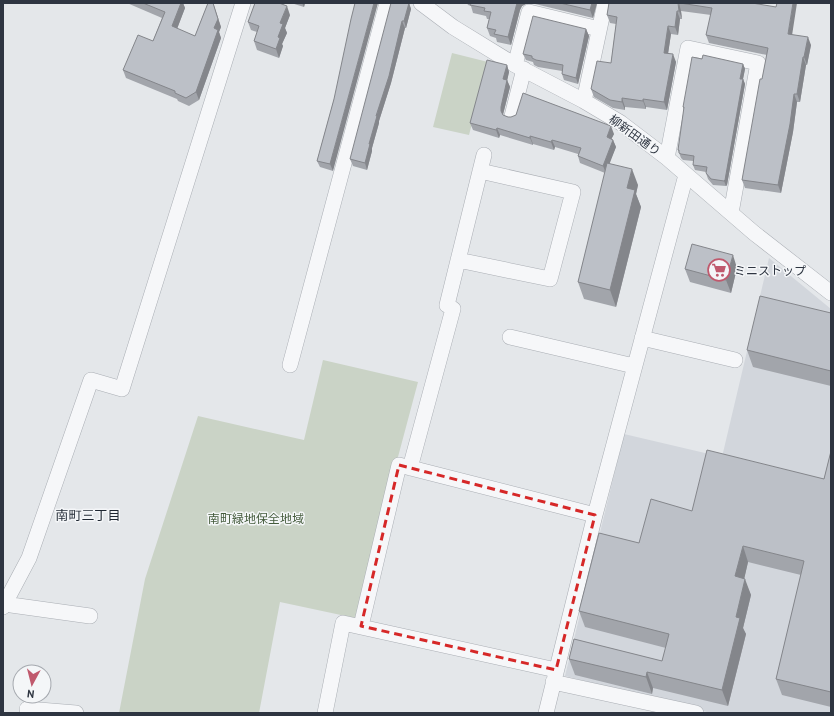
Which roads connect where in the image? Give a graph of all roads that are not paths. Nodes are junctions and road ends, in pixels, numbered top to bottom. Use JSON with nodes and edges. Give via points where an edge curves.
{"nodes":[{"id":1,"x":243,"y":3,"type":"edge"},
{"id":2,"x":387,"y":3,"type":"edge"},
{"id":3,"x":421,"y":3,"type":"edge"},
{"id":4,"x":605,"y":3,"type":"edge"},
{"id":5,"x":599,"y":29,"type":"junction"},
{"id":6,"x":520,"y":67,"type":"junction"},
{"id":7,"x":584,"y":101,"type":"junction"},
{"id":8,"x":512,"y":116,"type":"edge"},
{"id":9,"x":484,"y":155,"type":"dead end"},
{"id":10,"x":668,"y":158,"type":"junction"},
{"id":11,"x":480,"y":171,"type":"junction"},
{"id":12,"x":686,"y":175,"type":"junction"},
{"id":13,"x":730,"y":212,"type":"junction"},
{"id":14,"x":458,"y":260,"type":"junction"},
{"id":15,"x":831,"y":293,"type":"edge"},
{"id":16,"x":510,"y":337,"type":"dead end"},
{"id":17,"x":642,"y":338,"type":"junction"},
{"id":18,"x":735,"y":360,"type":"dead end"},
{"id":19,"x":290,"y":365,"type":"dead end"},
{"id":20,"x":634,"y":366,"type":"junction"},
{"id":21,"x":410,"y":468,"type":"junction"},
{"id":22,"x":594,"y":515,"type":"junction"},
{"id":23,"x":3,"y":605,"type":"edge"},
{"id":24,"x":90,"y":616,"type":"dead end"},
{"id":25,"x":361,"y":626,"type":"junction"},
{"id":26,"x":555,"y":676,"type":"junction"},
{"id":27,"x":27,"y":709,"type":"dead end"},
{"id":28,"x":70,"y":713,"type":"edge"},
{"id":29,"x":325,"y":713,"type":"edge"},
{"id":30,"x":546,"y":713,"type":"edge"},
{"id":31,"x":696,"y":713,"type":"edge"}],
"edges":[{"from":1,"to":23,"type":"street","via":[[122,389],[91,380],[29,558]]},
{"from":2,"to":19,"type":"street"},
{"from":3,"to":6,"type":"street","name":"柳新田通り","via":[[453,27]]},
{"from":4,"to":5,"type":"street"},
{"from":5,"to":6,"type":"street","via":[[528,12]]},
{"from":5,"to":7,"type":"street"},
{"from":6,"to":7,"type":"street","name":"柳新田通り"},
{"from":6,"to":8,"type":"street"},
{"from":7,"to":10,"type":"street","name":"柳新田通り","via":[[621,123]]},
{"from":9,"to":11,"type":"street"},
{"from":10,"to":12,"type":"street","name":"柳新田通り"},
{"from":10,"to":13,"type":"street","via":[[688,48],[758,63]]},
{"from":11,"to":14,"type":"street"},
{"from":11,"to":14,"type":"street","via":[[573,192],[550,279]]},
{"from":12,"to":13,"type":"street","name":"柳新田通り"},
{"from":12,"to":17,"type":"street"},
{"from":13,"to":15,"type":"street","name":"柳新田通り"},
{"from":14,"to":21,"type":"street","via":[[447,305],[453,309]]},
{"from":16,"to":20,"type":"street"},
{"from":17,"to":18,"type":"street"},
{"from":17,"to":20,"type":"street"},
{"from":20,"to":22,"type":"street"},
{"from":21,"to":22,"type":"street"},
{"from":21,"to":25,"type":"street","via":[[399,466]]},
{"from":22,"to":26,"type":"street"},
{"from":23,"to":24,"type":"street"},
{"from":25,"to":26,"type":"street"},
{"from":25,"to":29,"type":"street","via":[[343,623]]},
{"from":26,"to":30,"type":"street"},
{"from":26,"to":31,"type":"street"},
{"from":27,"to":28,"type":"street"}]}
